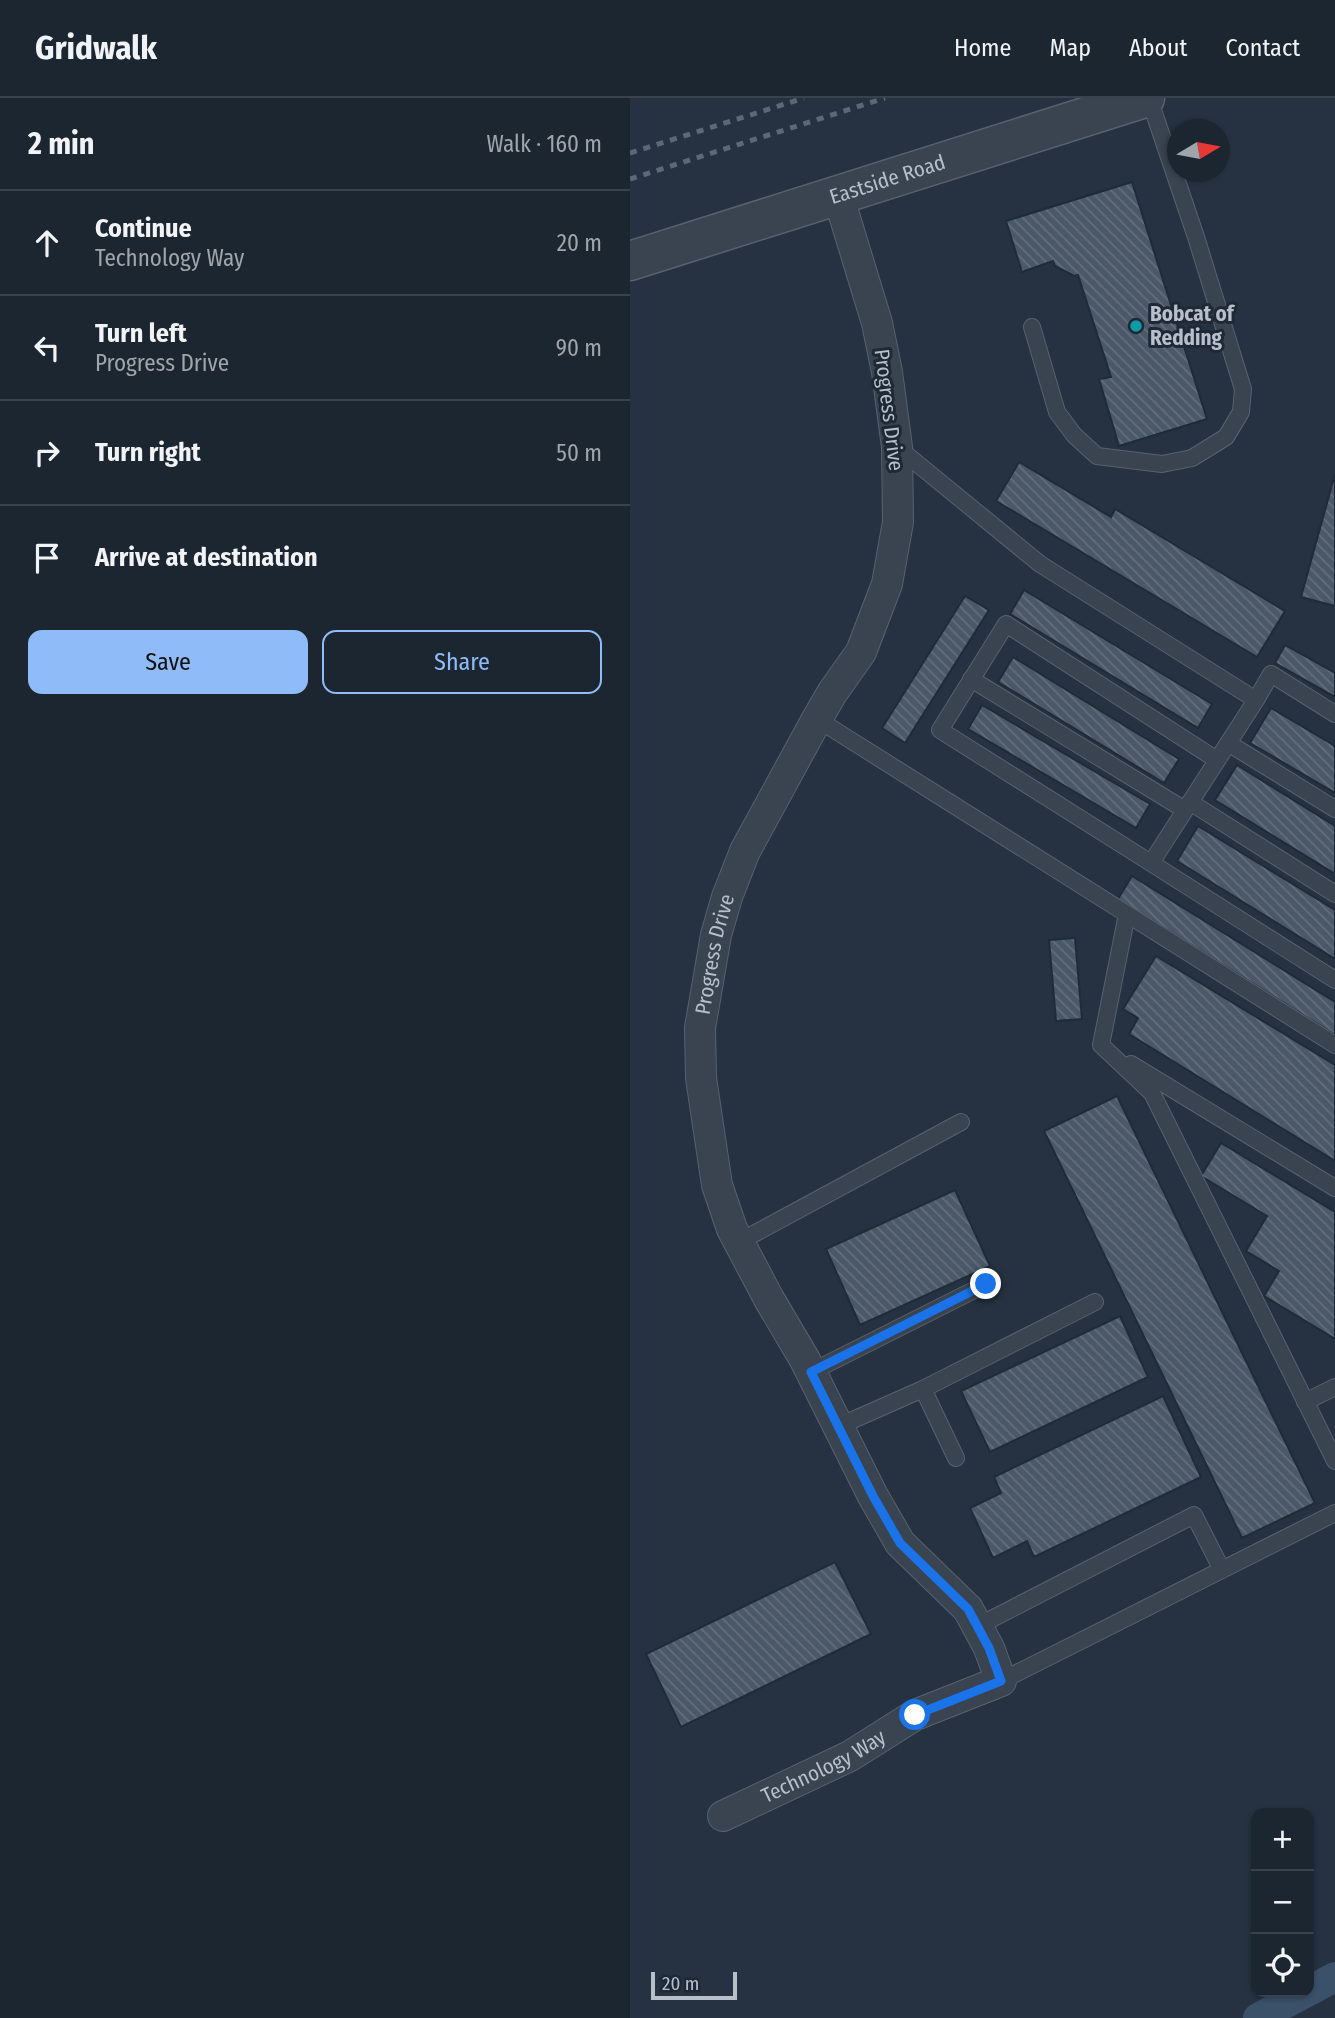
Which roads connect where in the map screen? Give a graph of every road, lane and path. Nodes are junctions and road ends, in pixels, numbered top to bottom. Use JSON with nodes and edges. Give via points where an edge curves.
{"nodes":[{"id":1,"x":1147,"y":98,"type":"edge"},
{"id":2,"x":838,"y":195,"type":"junction"},
{"id":3,"x":630,"y":261,"type":"edge"},
{"id":4,"x":1032,"y":327,"type":"dead end"},
{"id":5,"x":897,"y":447,"type":"junction"},
{"id":6,"x":971,"y":679,"type":"junction"},
{"id":7,"x":1256,"y":701,"type":"junction"},
{"id":8,"x":1335,"y":714,"type":"edge"},
{"id":9,"x":817,"y":719,"type":"junction"},
{"id":10,"x":1228,"y":743,"type":"junction"},
{"id":11,"x":1217,"y":760,"type":"junction"},
{"id":12,"x":1187,"y":806,"type":"junction"},
{"id":13,"x":1335,"y":809,"type":"edge"},
{"id":14,"x":1151,"y":863,"type":"junction"},
{"id":15,"x":1335,"y":894,"type":"edge"},
{"id":16,"x":1127,"y":914,"type":"junction"},
{"id":17,"x":1335,"y":981,"type":"edge"},
{"id":18,"x":1101,"y":1045,"type":"junction"},
{"id":19,"x":1335,"y":1045,"type":"edge"},
{"id":20,"x":961,"y":1122,"type":"dead end"},
{"id":21,"x":1335,"y":1188,"type":"edge"},
{"id":22,"x":738,"y":1242,"type":"junction"},
{"id":23,"x":986,"y":1284,"type":"dead end"},
{"id":24,"x":1095,"y":1302,"type":"dead end"},
{"id":25,"x":811,"y":1372,"type":"junction"},
{"id":26,"x":1335,"y":1387,"type":"edge"},
{"id":27,"x":923,"y":1389,"type":"junction"},
{"id":28,"x":1305,"y":1402,"type":"junction"},
{"id":29,"x":837,"y":1427,"type":"junction"},
{"id":30,"x":956,"y":1458,"type":"dead end"},
{"id":31,"x":1335,"y":1461,"type":"edge"},
{"id":32,"x":1335,"y":1513,"type":"edge"},
{"id":33,"x":1222,"y":1570,"type":"junction"},
{"id":34,"x":978,"y":1626,"type":"junction"},
{"id":35,"x":1001,"y":1681,"type":"junction"},
{"id":36,"x":723,"y":1816,"type":"dead end"}],
"edges":[{"from":1,"to":2,"type":"street","name":"Eastside Road"},
{"from":1,"to":4,"type":"lane","via":[[1243,389],[1241,412],[1226,438],[1192,458],[1162,464],[1097,456],[1057,412]]},
{"from":2,"to":3,"type":"street","name":"Eastside Road"},
{"from":2,"to":5,"type":"street","name":"Progress Drive","via":[[877,323]]},
{"from":5,"to":7,"type":"lane","via":[[1040,564]]},
{"from":5,"to":9,"type":"street","name":"Progress Drive","via":[[898,522],[887,584],[861,652]]},
{"from":6,"to":11,"type":"lane","via":[[1006,624]]},
{"from":6,"to":12,"type":"lane"},
{"from":6,"to":14,"type":"lane","via":[[940,730]]},
{"from":7,"to":8,"type":"lane","via":[[1271,674]]},
{"from":7,"to":10,"type":"lane"},
{"from":9,"to":16,"type":"lane"},
{"from":9,"to":22,"type":"street","name":"Progress Drive","via":[[745,851],[727,897],[699,1028],[701,1078],[717,1185]]},
{"from":10,"to":11,"type":"lane"},
{"from":10,"to":13,"type":"lane"},
{"from":11,"to":12,"type":"lane"},
{"from":12,"to":14,"type":"lane"},
{"from":12,"to":15,"type":"lane"},
{"from":14,"to":17,"type":"lane"},
{"from":16,"to":18,"type":"lane"},
{"from":16,"to":19,"type":"lane"},
{"from":18,"to":21,"type":"lane"},
{"from":18,"to":28,"type":"lane","via":[[1152,1093]]},
{"from":20,"to":22,"type":"lane"},
{"from":22,"to":25,"type":"street","name":"Progress Drive"},
{"from":23,"to":25,"type":"lane"},
{"from":24,"to":27,"type":"lane"},
{"from":25,"to":29,"type":"street","name":"Progress Drive"},
{"from":26,"to":28,"type":"lane"},
{"from":27,"to":29,"type":"lane"},
{"from":27,"to":30,"type":"lane"},
{"from":28,"to":31,"type":"lane"},
{"from":29,"to":34,"type":"street","name":"Progress Drive","via":[[900,1543],[968,1609]]},
{"from":32,"to":33,"type":"lane"},
{"from":33,"to":34,"type":"lane","via":[[1194,1515]]},
{"from":33,"to":35,"type":"lane"},
{"from":34,"to":35,"type":"street","name":"Progress Drive"},
{"from":35,"to":36,"type":"street","name":"Technology Way","via":[[915,1715],[850,1756]]}]}
